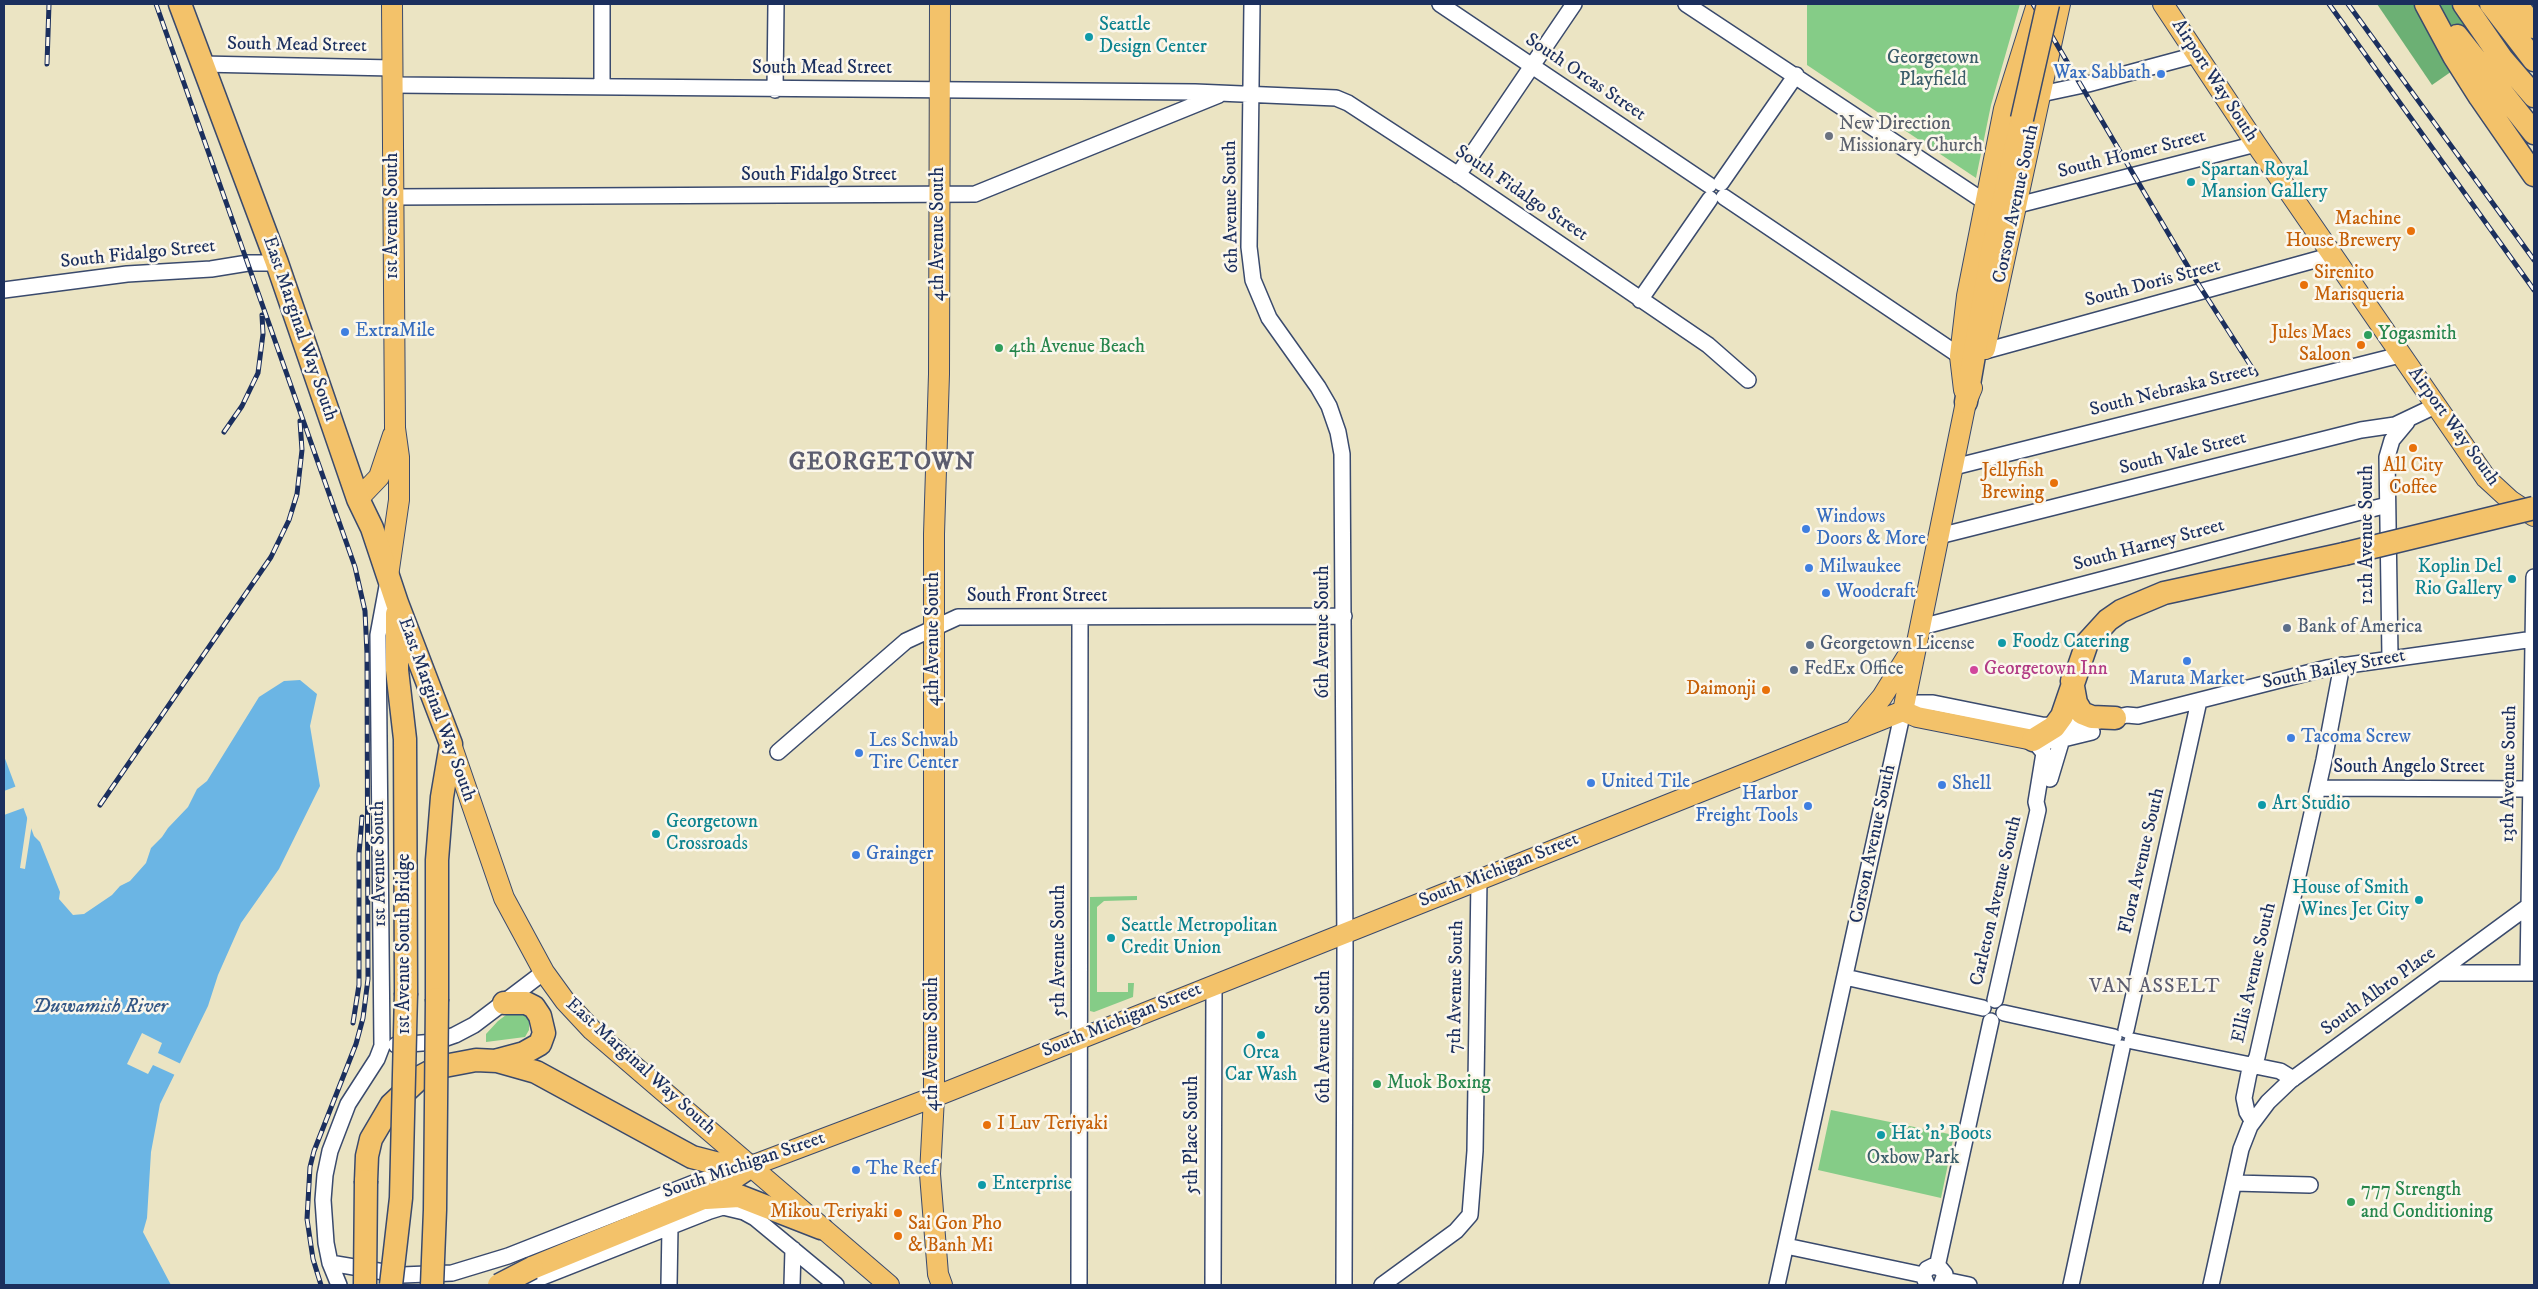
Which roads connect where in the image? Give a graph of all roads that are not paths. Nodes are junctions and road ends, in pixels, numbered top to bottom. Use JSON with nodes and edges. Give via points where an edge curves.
{"nodes":[{"id":1,"x":180,"y":4,"type":"edge"},
{"id":2,"x":392,"y":4,"type":"edge"},
{"id":3,"x":602,"y":4,"type":"edge"},
{"id":4,"x":776,"y":4,"type":"edge"},
{"id":5,"x":940,"y":4,"type":"edge"},
{"id":6,"x":1252,"y":4,"type":"edge"},
{"id":7,"x":1440,"y":4,"type":"edge"},
{"id":8,"x":1574,"y":4,"type":"edge"},
{"id":9,"x":1686,"y":4,"type":"edge"},
{"id":10,"x":2037,"y":4,"type":"edge"},
{"id":11,"x":2048,"y":4,"type":"edge"},
{"id":12,"x":2060,"y":4,"type":"edge"},
{"id":13,"x":2163,"y":4,"type":"edge"},
{"id":14,"x":2426,"y":4,"type":"edge"},
{"id":15,"x":2435,"y":4,"type":"edge"},
{"id":16,"x":2464,"y":4,"type":"edge"},
{"id":17,"x":2491,"y":4,"type":"edge"},
{"id":18,"x":2516,"y":4,"type":"edge"},
{"id":19,"x":2534,"y":27,"type":"edge"},
{"id":20,"x":2196,"y":55,"type":"junction"},
{"id":21,"x":2020,"y":57,"type":"junction"},
{"id":22,"x":2534,"y":60,"type":"edge"},
{"id":23,"x":2048,"y":63,"type":"junction"},
{"id":24,"x":201,"y":64,"type":"junction"},
{"id":25,"x":1532,"y":67,"type":"junction"},
{"id":26,"x":1796,"y":75,"type":"junction"},
{"id":27,"x":393,"y":76,"type":"junction"},
{"id":28,"x":602,"y":87,"type":"junction"},
{"id":29,"x":940,"y":89,"type":"junction"},
{"id":30,"x":775,"y":90,"type":"junction"},
{"id":31,"x":1226,"y":92,"type":"junction"},
{"id":32,"x":1251,"y":94,"type":"junction"},
{"id":33,"x":2041,"y":94,"type":"junction"},
{"id":34,"x":2534,"y":96,"type":"edge"},
{"id":35,"x":2534,"y":133,"type":"edge"},
{"id":36,"x":2256,"y":144,"type":"junction"},
{"id":37,"x":2529,"y":168,"type":"edge"},
{"id":38,"x":1458,"y":174,"type":"junction"},
{"id":39,"x":1716,"y":191,"type":"junction"},
{"id":40,"x":392,"y":196,"type":"junction"},
{"id":41,"x":939,"y":196,"type":"junction"},
{"id":42,"x":1985,"y":202,"type":"junction"},
{"id":43,"x":2018,"y":205,"type":"junction"},
{"id":44,"x":2333,"y":255,"type":"junction"},
{"id":45,"x":277,"y":263,"type":"junction"},
{"id":46,"x":4,"y":290,"type":"edge"},
{"id":47,"x":1640,"y":300,"type":"junction"},
{"id":48,"x":1985,"y":351,"type":"junction"},
{"id":49,"x":2400,"y":355,"type":"junction"},
{"id":50,"x":1960,"y":356,"type":"junction"},
{"id":51,"x":1748,"y":380,"type":"dead end"},
{"id":52,"x":1966,"y":402,"type":"junction"},
{"id":53,"x":2435,"y":406,"type":"junction"},
{"id":54,"x":2410,"y":420,"type":"junction"},
{"id":55,"x":395,"y":428,"type":"junction"},
{"id":56,"x":1954,"y":468,"type":"junction"},
{"id":57,"x":358,"y":499,"type":"junction"},
{"id":58,"x":2387,"y":505,"type":"junction"},
{"id":59,"x":2534,"y":508,"type":"edge"},
{"id":60,"x":2534,"y":515,"type":"edge"},
{"id":61,"x":2503,"y":517,"type":"junction"},
{"id":62,"x":1939,"y":536,"type":"junction"},
{"id":63,"x":388,"y":576,"type":"junction"},
{"id":64,"x":2534,"y":580,"type":"edge"},
{"id":65,"x":2534,"y":593,"type":"edge"},
{"id":66,"x":396,"y":603,"type":"junction"},
{"id":67,"x":1344,"y":616,"type":"junction"},
{"id":68,"x":1080,"y":617,"type":"junction"},
{"id":69,"x":935,"y":626,"type":"junction"},
{"id":70,"x":1919,"y":633,"type":"junction"},
{"id":71,"x":2534,"y":639,"type":"edge"},
{"id":72,"x":2390,"y":657,"type":"junction"},
{"id":73,"x":2342,"y":665,"type":"junction"},
{"id":74,"x":2533,"y":667,"type":"edge"},
{"id":75,"x":2072,"y":681,"type":"junction"},
{"id":76,"x":2199,"y":701,"type":"junction"},
{"id":77,"x":1903,"y":711,"type":"junction"},
{"id":78,"x":2138,"y":716,"type":"junction"},
{"id":79,"x":2115,"y":718,"type":"junction"},
{"id":80,"x":1853,"y":731,"type":"junction"},
{"id":81,"x":2058,"y":733,"type":"junction"},
{"id":82,"x":2033,"y":740,"type":"junction"},
{"id":83,"x":451,"y":744,"type":"junction"},
{"id":84,"x":778,"y":752,"type":"dead end"},
{"id":85,"x":2318,"y":788,"type":"junction"},
{"id":86,"x":2530,"y":789,"type":"junction"},
{"id":87,"x":2038,"y":810,"type":"junction"},
{"id":88,"x":1479,"y":879,"type":"junction"},
{"id":89,"x":2532,"y":904,"type":"edge"},
{"id":90,"x":1345,"y":932,"type":"junction"},
{"id":91,"x":544,"y":972,"type":"junction"},
{"id":92,"x":2440,"y":973,"type":"junction"},
{"id":93,"x":2531,"y":973,"type":"edge"},
{"id":94,"x":1845,"y":977,"type":"junction"},
{"id":95,"x":1214,"y":985,"type":"junction"},
{"id":96,"x":504,"y":1003,"type":"junction"},
{"id":97,"x":1993,"y":1010,"type":"junction"},
{"id":98,"x":1079,"y":1038,"type":"junction"},
{"id":99,"x":2124,"y":1039,"type":"junction"},
{"id":100,"x":382,"y":1046,"type":"junction"},
{"id":101,"x":497,"y":1060,"type":"junction"},
{"id":102,"x":2253,"y":1066,"type":"junction"},
{"id":103,"x":2293,"y":1079,"type":"junction"},
{"id":104,"x":934,"y":1096,"type":"junction"},
{"id":105,"x":2253,"y":1122,"type":"junction"},
{"id":106,"x":751,"y":1166,"type":"junction"},
{"id":107,"x":2234,"y":1183,"type":"junction"},
{"id":108,"x":2310,"y":1185,"type":"dead end"},
{"id":109,"x":703,"y":1198,"type":"junction"},
{"id":110,"x":670,"y":1227,"type":"junction"},
{"id":111,"x":821,"y":1228,"type":"junction"},
{"id":112,"x":1786,"y":1246,"type":"junction"},
{"id":113,"x":793,"y":1249,"type":"junction"},
{"id":114,"x":508,"y":1256,"type":"junction"},
{"id":115,"x":330,"y":1263,"type":"junction"},
{"id":116,"x":1941,"y":1277,"type":"edge"},
{"id":117,"x":526,"y":1279,"type":"edge"},
{"id":118,"x":1925,"y":1280,"type":"edge"},
{"id":119,"x":937,"y":1282,"type":"edge"},
{"id":120,"x":339,"y":1285,"type":"edge"},
{"id":121,"x":365,"y":1285,"type":"edge"},
{"id":122,"x":391,"y":1285,"type":"edge"},
{"id":123,"x":432,"y":1285,"type":"edge"},
{"id":124,"x":499,"y":1285,"type":"edge"},
{"id":125,"x":669,"y":1285,"type":"edge"},
{"id":126,"x":792,"y":1285,"type":"edge"},
{"id":127,"x":836,"y":1285,"type":"edge"},
{"id":128,"x":889,"y":1285,"type":"edge"},
{"id":129,"x":1079,"y":1285,"type":"edge"},
{"id":130,"x":1213,"y":1285,"type":"edge"},
{"id":131,"x":1344,"y":1285,"type":"edge"},
{"id":132,"x":1382,"y":1285,"type":"edge"},
{"id":133,"x":1777,"y":1285,"type":"edge"},
{"id":134,"x":1969,"y":1285,"type":"edge"},
{"id":135,"x":2071,"y":1285,"type":"edge"},
{"id":136,"x":2211,"y":1285,"type":"edge"}],
"edges":[{"from":1,"to":24,"type":"highway","name":"East Marginal Way South"},
{"from":2,"to":27,"type":"main road","name":"1st Avenue South"},
{"from":3,"to":28,"type":"street"},
{"from":4,"to":30,"type":"street"},
{"from":5,"to":29,"type":"main road","name":"4th Avenue South"},
{"from":6,"to":32,"type":"street","name":"6th Avenue South"},
{"from":7,"to":25,"type":"street","name":"South Orcas Street"},
{"from":8,"to":25,"type":"street"},
{"from":9,"to":26,"type":"street"},
{"from":10,"to":21,"type":"main road","name":"Corson Avenue South"},
{"from":11,"to":52,"type":"highway","bridge":true,"via":[[1981,311]]},
{"from":12,"to":23,"type":"main road","name":"Corson Avenue South"},
{"from":13,"to":20,"type":"main road","name":"Airport Way South"},
{"from":14,"to":37,"type":"highway","via":[[2454,56]]},
{"from":15,"to":35,"type":"highway","via":[[2500,93]]},
{"from":16,"to":34,"type":"highway"},
{"from":17,"to":22,"type":"highway"},
{"from":18,"to":19,"type":"highway"},
{"from":20,"to":33,"type":"street"},
{"from":20,"to":36,"type":"main road","name":"Airport Way South"},
{"from":21,"to":23,"type":"main road"},
{"from":21,"to":42,"type":"main road","name":"Corson Avenue South","via":[[2004,108]]},
{"from":23,"to":33,"type":"main road","name":"Corson Avenue South"},
{"from":24,"to":27,"type":"street","name":"South Mead Street"},
{"from":24,"to":45,"type":"highway","name":"East Marginal Way South"},
{"from":25,"to":38,"type":"street"},
{"from":25,"to":39,"type":"street","name":"South Orcas Street"},
{"from":26,"to":39,"type":"street"},
{"from":26,"to":42,"type":"street"},
{"from":27,"to":28,"type":"street","name":"South Mead Street"},
{"from":27,"to":40,"type":"main road","name":"1st Avenue South"},
{"from":28,"to":30,"type":"street","name":"South Mead Street"},
{"from":29,"to":30,"type":"street","name":"South Mead Street"},
{"from":29,"to":31,"type":"street","name":"South Mead Street"},
{"from":29,"to":41,"type":"main road","name":"4th Avenue South"},
{"from":31,"to":32,"type":"street","name":"South Mead Street"},
{"from":31,"to":41,"type":"street","name":"South Fidalgo Street","via":[[975,194]]},
{"from":32,"to":38,"type":"street","name":"South Fidalgo Street","via":[[1325,96],[1348,103]]},
{"from":32,"to":67,"type":"street","name":"6th Avenue South","via":[[1249,246],[1253,280],[1269,318],[1319,388],[1338,432],[1343,471]]},
{"from":33,"to":43,"type":"main road","name":"Corson Avenue South"},
{"from":36,"to":43,"type":"street","name":"South Homer Street"},
{"from":36,"to":44,"type":"main road","name":"Airport Way South"},
{"from":38,"to":47,"type":"street","name":"South Fidalgo Street"},
{"from":39,"to":47,"type":"street"},
{"from":39,"to":50,"type":"street","name":"South Orcas Street"},
{"from":40,"to":41,"type":"street","name":"South Fidalgo Street"},
{"from":40,"to":55,"type":"main road","name":"1st Avenue South"},
{"from":41,"to":69,"type":"main road","name":"4th Avenue South"},
{"from":42,"to":50,"type":"main road","name":"Corson Avenue South","via":[[1967,296]]},
{"from":43,"to":48,"type":"main road","name":"Corson Avenue South"},
{"from":44,"to":48,"type":"street","name":"South Doris Street"},
{"from":44,"to":49,"type":"main road","name":"Airport Way South"},
{"from":45,"to":46,"type":"street","name":"South Fidalgo Street","via":[[128,274]]},
{"from":45,"to":57,"type":"highway","name":"East Marginal Way South"},
{"from":47,"to":51,"type":"street","name":"South Fidalgo Street","via":[[1708,345]]},
{"from":48,"to":52,"type":"main road","name":"Corson Avenue South"},
{"from":49,"to":53,"type":"main road","name":"Airport Way South"},
{"from":49,"to":56,"type":"street","name":"South Nebraska Street"},
{"from":50,"to":52,"type":"main road","name":"Corson Avenue South"},
{"from":52,"to":56,"type":"main road","name":"Corson Avenue South"},
{"from":53,"to":54,"type":"street","name":"South Vale Street"},
{"from":53,"to":60,"type":"main road","name":"Airport Way South","via":[[2486,478],[2511,501]]},
{"from":54,"to":58,"type":"street","name":"12th Avenue South","via":[[2396,432],[2388,447]]},
{"from":54,"to":62,"type":"street","name":"South Vale Street"},
{"from":55,"to":57,"type":"main road","name":"1st Avenue South","via":[[379,477]]},
{"from":55,"to":63,"type":"main road","name":"1st Avenue South","via":[[399,500]]},
{"from":56,"to":62,"type":"main road","name":"Corson Avenue South"},
{"from":57,"to":63,"type":"highway","name":"East Marginal Way South","via":[[372,528]]},
{"from":58,"to":70,"type":"street","name":"South Harney Street"},
{"from":58,"to":72,"type":"street","name":"12th Avenue South"},
{"from":59,"to":61,"type":"highway","bridge":true},
{"from":60,"to":61,"type":"highway","bridge":true},
{"from":61,"to":75,"type":"highway","bridge":true,"via":[[2164,594],[2132,605],[2108,620],[2092,637]]},
{"from":62,"to":70,"type":"main road","name":"Corson Avenue South"},
{"from":63,"to":66,"type":"highway","name":"East Marginal Way South"},
{"from":63,"to":100,"type":"street","name":"1st Avenue South","via":[[378,635]]},
{"from":64,"to":65,"type":"street","name":"13th Avenue South"},
{"from":65,"to":71,"type":"street","name":"13th Avenue South"},
{"from":66,"to":83,"type":"highway","name":"East Marginal Way South"},
{"from":66,"to":122,"type":"highway","name":"1st Avenue South Bridge","bridge":true,"via":[[396,670],[405,739],[406,993],[403,1169]]},
{"from":67,"to":68,"type":"street","name":"South Front Street"},
{"from":67,"to":90,"type":"street","name":"6th Avenue South"},
{"from":68,"to":69,"type":"street","name":"South Front Street","via":[[958,617]]},
{"from":68,"to":98,"type":"street","name":"5th Avenue South"},
{"from":69,"to":84,"type":"street","name":"South Front Street","via":[[898,647]]},
{"from":69,"to":104,"type":"main road","name":"4th Avenue South"},
{"from":70,"to":77,"type":"main road","name":"Corson Avenue South"},
{"from":70,"to":80,"type":"main road","via":[[1882,697]]},
{"from":71,"to":72,"type":"street","name":"South Bailey Street"},
{"from":71,"to":74,"type":"street","name":"13th Avenue South"},
{"from":72,"to":73,"type":"street","name":"South Bailey Street"},
{"from":73,"to":76,"type":"street","name":"South Bailey Street"},
{"from":73,"to":85,"type":"street","name":"Ellis Avenue South"},
{"from":74,"to":86,"type":"street","name":"13th Avenue South"},
{"from":75,"to":79,"type":"highway","via":[[2076,703],[2082,713],[2092,718]]},
{"from":75,"to":81,"type":"highway"},
{"from":76,"to":78,"type":"street","name":"South Bailey Street"},
{"from":76,"to":99,"type":"street","name":"Flora Avenue South"},
{"from":77,"to":80,"type":"main road","name":"South Michigan Street"},
{"from":77,"to":81,"type":"street","name":"South Bailey Street","via":[[1918,704],[1933,703]]},
{"from":77,"to":82,"type":"main road","via":[[1917,717]]},
{"from":77,"to":94,"type":"street","name":"Corson Avenue South"},
{"from":78,"to":79,"type":"street","name":"South Bailey Street"},
{"from":78,"to":81,"type":"street","name":"South Bailey Street","via":[[2132,722]]},
{"from":79,"to":81,"type":"street","name":"South Bailey Street"},
{"from":80,"to":88,"type":"main road","name":"South Michigan Street"},
{"from":81,"to":82,"type":"highway"},
{"from":81,"to":87,"type":"street","name":"Carleton Avenue South","via":[[2057,751],[2043,804]]},
{"from":82,"to":87,"type":"street","name":"Carleton Avenue South","via":[[2044,753],[2036,802]]},
{"from":83,"to":91,"type":"main road","name":"East Marginal Way South","via":[[504,898]]},
{"from":83,"to":123,"type":"highway","name":"1st Avenue South Bridge","bridge":true,"via":[[442,797],[437,860]]},
{"from":85,"to":86,"type":"street","name":"South Angelo Street"},
{"from":85,"to":102,"type":"street","name":"Ellis Avenue South"},
{"from":86,"to":89,"type":"street","name":"13th Avenue South"},
{"from":87,"to":97,"type":"street","name":"Carleton Avenue South"},
{"from":88,"to":90,"type":"main road","name":"South Michigan Street"},
{"from":88,"to":132,"type":"street","name":"7th Avenue South","via":[[1475,1151],[1470,1215],[1456,1231]]},
{"from":89,"to":92,"type":"street","name":"South Albro Place"},
{"from":89,"to":93,"type":"street","name":"13th Avenue South"},
{"from":90,"to":95,"type":"main road","name":"South Michigan Street"},
{"from":90,"to":131,"type":"street","name":"6th Avenue South"},
{"from":91,"to":96,"type":"street"},
{"from":91,"to":106,"type":"main road","name":"East Marginal Way South","via":[[592,1030]]},
{"from":92,"to":93,"type":"street"},
{"from":92,"to":103,"type":"street","name":"South Albro Place"},
{"from":94,"to":97,"type":"street"},
{"from":94,"to":112,"type":"street","name":"Corson Avenue South"},
{"from":95,"to":98,"type":"main road","name":"South Michigan Street"},
{"from":95,"to":130,"type":"street","name":"5th Place South"},
{"from":96,"to":100,"type":"street","via":[[455,1035],[435,1042]]},
{"from":96,"to":101,"type":"highway","via":[[526,1002],[534,1007],[540,1016],[544,1034],[540,1044],[524,1053]]},
{"from":97,"to":99,"type":"street"},
{"from":97,"to":116,"type":"street","name":"Carleton Avenue South"},
{"from":98,"to":104,"type":"main road","name":"South Michigan Street"},
{"from":98,"to":129,"type":"street","name":"5th Avenue South"},
{"from":99,"to":102,"type":"street"},
{"from":99,"to":135,"type":"street","name":"Flora Avenue South"},
{"from":100,"to":115,"type":"street","name":"1st Avenue South","via":[[348,1104],[330,1150],[323,1200]]},
{"from":101,"to":106,"type":"highway","via":[[516,1064],[550,1079],[692,1157]]},
{"from":101,"to":121,"type":"highway","bridge":true,"via":[[476,1060],[440,1067],[408,1088],[381,1118],[367,1156]]},
{"from":102,"to":103,"type":"street","via":[[2280,1071]]},
{"from":102,"to":105,"type":"street","name":"Ellis Avenue South","via":[[2244,1098],[2246,1112]]},
{"from":103,"to":105,"type":"street","name":"South Albro Place","via":[[2268,1102]]},
{"from":104,"to":106,"type":"main road","name":"South Michigan Street"},
{"from":104,"to":119,"type":"main road","name":"4th Avenue South","via":[[930,1174]]},
{"from":105,"to":107,"type":"street","via":[[2241,1149]]},
{"from":106,"to":109,"type":"highway"},
{"from":106,"to":111,"type":"main road","name":"East Marginal Way South"},
{"from":106,"to":114,"type":"street","name":"South Michigan Street","via":[[696,1182]]},
{"from":107,"to":108,"type":"street"},
{"from":107,"to":136,"type":"street"},
{"from":109,"to":111,"type":"highway","via":[[739,1196]]},
{"from":109,"to":117,"type":"highway"},
{"from":110,"to":113,"type":"street","name":"South Michigan Street","via":[[710,1211],[735,1209],[756,1218]]},
{"from":110,"to":117,"type":"street","name":"South Michigan Street"},
{"from":110,"to":125,"type":"street"},
{"from":111,"to":128,"type":"main road","name":"East Marginal Way South"},
{"from":112,"to":118,"type":"street"},
{"from":112,"to":133,"type":"street","name":"Corson Avenue South"},
{"from":113,"to":126,"type":"street"},
{"from":113,"to":127,"type":"street"},
{"from":114,"to":115,"type":"street","name":"South Michigan Street","via":[[459,1271],[424,1276]]},
{"from":114,"to":117,"type":"street"},
{"from":115,"to":120,"type":"street","name":"1st Avenue South"},
{"from":116,"to":118,"type":"street","via":[[1930,1267]]},
{"from":116,"to":134,"type":"street"},
{"from":117,"to":124,"type":"highway","bridge":true}]}
